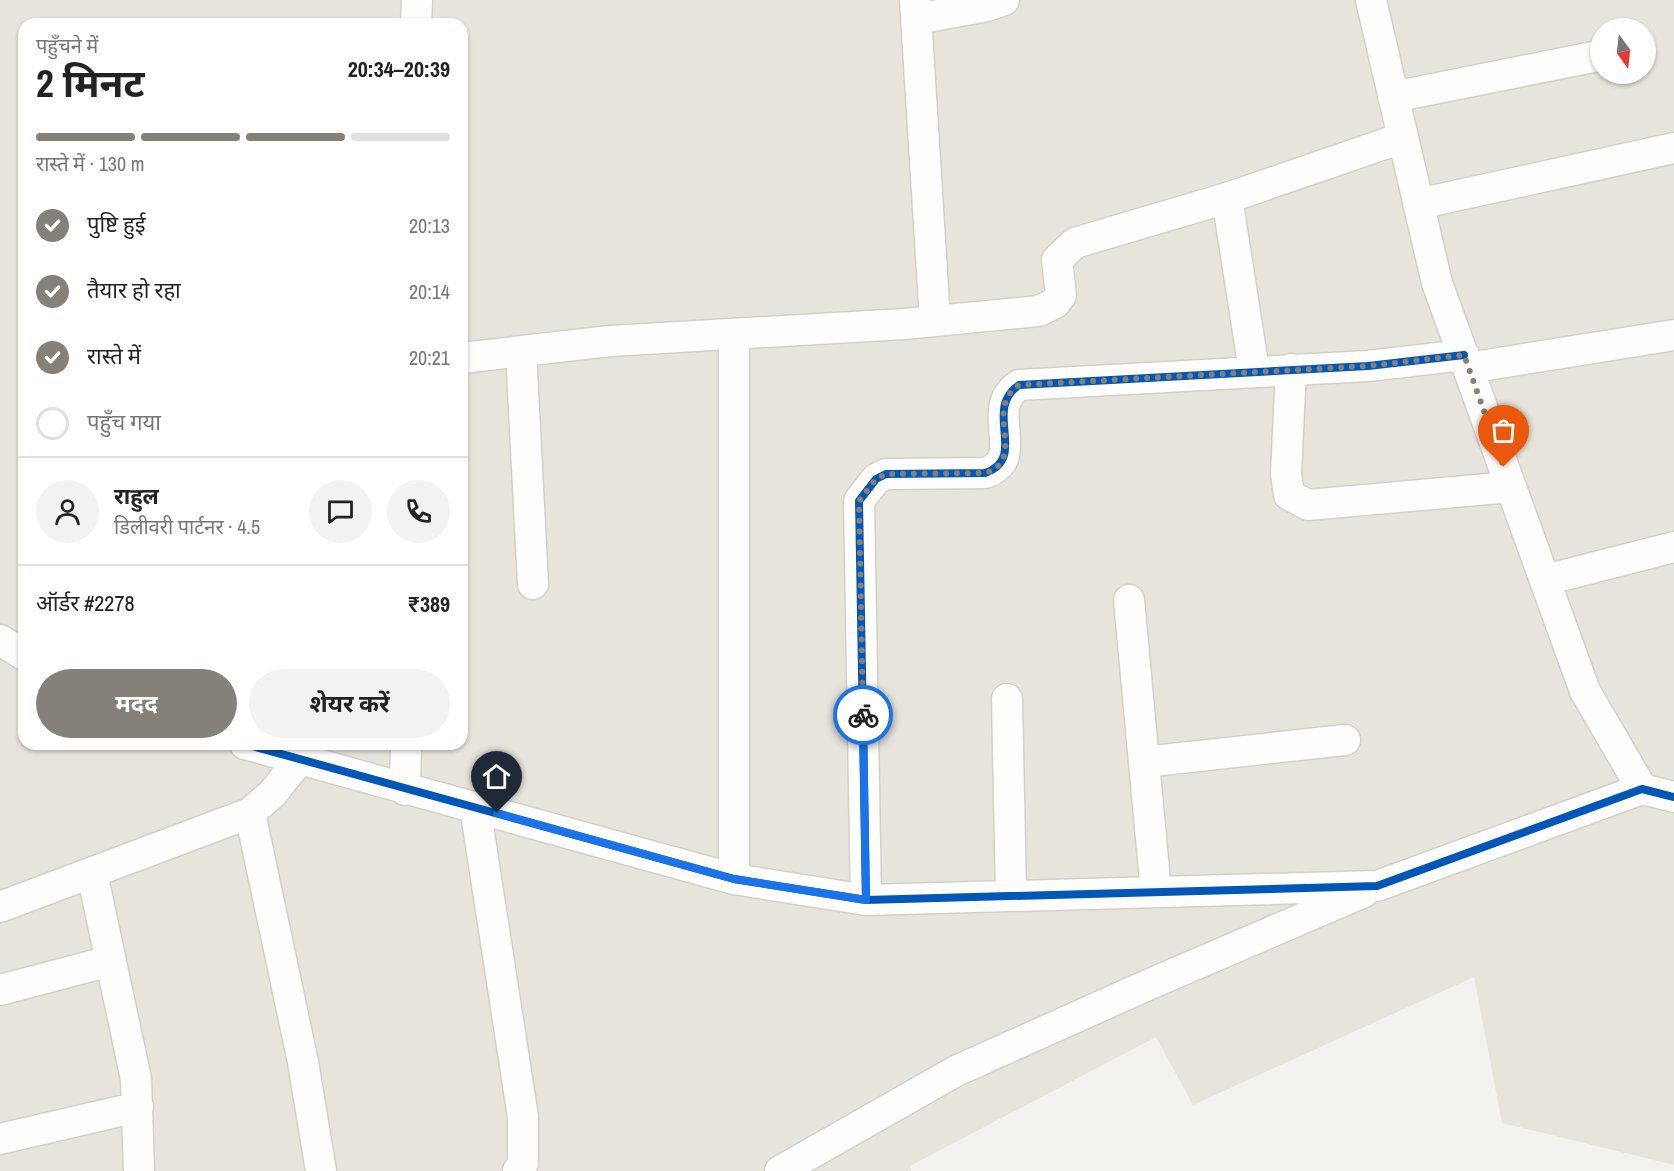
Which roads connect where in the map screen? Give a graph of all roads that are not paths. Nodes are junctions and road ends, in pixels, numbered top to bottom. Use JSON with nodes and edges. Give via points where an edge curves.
{"nodes":[{"id":1,"x":417,"y":0,"type":"edge"},
{"id":2,"x":1004,"y":0,"type":"edge"},
{"id":3,"x":1371,"y":0,"type":"edge"},
{"id":4,"x":916,"y":10,"type":"edge"},
{"id":5,"x":417,"y":18,"type":"edge"},
{"id":6,"x":1590,"y":58,"type":"edge"},
{"id":7,"x":1393,"y":97,"type":"junction"},
{"id":8,"x":1402,"y":138,"type":"junction"},
{"id":9,"x":1674,"y":148,"type":"edge"},
{"id":10,"x":1227,"y":198,"type":"junction"},
{"id":11,"x":1418,"y":204,"type":"junction"},
{"id":12,"x":935,"y":321,"type":"junction"},
{"id":13,"x":734,"y":334,"type":"junction"},
{"id":14,"x":1674,"y":335,"type":"edge"},
{"id":15,"x":521,"y":351,"type":"junction"},
{"id":16,"x":468,"y":357,"type":"edge"},
{"id":17,"x":1466,"y":362,"type":"junction"},
{"id":18,"x":1291,"y":369,"type":"junction"},
{"id":19,"x":1254,"y":370,"type":"junction"},
{"id":20,"x":1511,"y":487,"type":"junction"},
{"id":21,"x":1674,"y":547,"type":"edge"},
{"id":22,"x":1545,"y":580,"type":"junction"},
{"id":23,"x":533,"y":584,"type":"dead end"},
{"id":24,"x":1129,"y":600,"type":"dead end"},
{"id":25,"x":0,"y":640,"type":"edge"},
{"id":26,"x":18,"y":651,"type":"edge"},
{"id":27,"x":1007,"y":699,"type":"dead end"},
{"id":28,"x":1345,"y":740,"type":"dead end"},
{"id":29,"x":265,"y":750,"type":"edge"},
{"id":30,"x":406,"y":750,"type":"edge"},
{"id":31,"x":299,"y":760,"type":"junction"},
{"id":32,"x":1144,"y":762,"type":"junction"},
{"id":33,"x":1642,"y":789,"type":"junction"},
{"id":34,"x":405,"y":790,"type":"junction"},
{"id":35,"x":1674,"y":797,"type":"edge"},
{"id":36,"x":475,"y":807,"type":"junction"},
{"id":37,"x":250,"y":813,"type":"junction"},
{"id":38,"x":92,"y":873,"type":"junction"},
{"id":39,"x":734,"y":879,"type":"junction"},
{"id":40,"x":1377,"y":886,"type":"junction"},
{"id":41,"x":1156,"y":892,"type":"junction"},
{"id":42,"x":1011,"y":894,"type":"junction"},
{"id":43,"x":866,"y":900,"type":"junction"},
{"id":44,"x":0,"y":908,"type":"edge"},
{"id":45,"x":110,"y":961,"type":"junction"},
{"id":46,"x":0,"y":990,"type":"edge"},
{"id":47,"x":138,"y":1107,"type":"junction"},
{"id":48,"x":0,"y":1139,"type":"edge"},
{"id":49,"x":139,"y":1171,"type":"edge"},
{"id":50,"x":321,"y":1171,"type":"edge"},
{"id":51,"x":518,"y":1171,"type":"edge"},
{"id":52,"x":780,"y":1171,"type":"edge"}],
"edges":[{"from":1,"to":5,"type":"street"},
{"from":2,"to":4,"type":"street","via":[[987,6]]},
{"from":3,"to":7,"type":"street"},
{"from":4,"to":12,"type":"street"},
{"from":6,"to":7,"type":"street"},
{"from":7,"to":8,"type":"street"},
{"from":8,"to":10,"type":"street"},
{"from":8,"to":11,"type":"street"},
{"from":9,"to":11,"type":"street"},
{"from":10,"to":12,"type":"street","via":[[1075,243],[1058,260],[1061,296],[1039,311]]},
{"from":10,"to":19,"type":"street"},
{"from":11,"to":17,"type":"street","via":[[1437,283]]},
{"from":12,"to":13,"type":"street"},
{"from":13,"to":15,"type":"street"},
{"from":13,"to":39,"type":"street"},
{"from":14,"to":17,"type":"street"},
{"from":15,"to":16,"type":"street"},
{"from":15,"to":23,"type":"street"},
{"from":17,"to":18,"type":"street"},
{"from":17,"to":20,"type":"street"},
{"from":18,"to":19,"type":"street"},
{"from":18,"to":20,"type":"street","via":[[1286,474],[1289,495],[1295,500],[1308,505]]},
{"from":19,"to":43,"type":"street","via":[[1019,385],[1002,405],[1006,448],[993,471],[886,474],[867,489],[859,501]]},
{"from":20,"to":22,"type":"street"},
{"from":21,"to":22,"type":"street"},
{"from":22,"to":33,"type":"street","via":[[1585,691]]},
{"from":24,"to":32,"type":"street"},
{"from":25,"to":26,"type":"street"},
{"from":27,"to":42,"type":"street"},
{"from":28,"to":32,"type":"street"},
{"from":29,"to":31,"type":"street"},
{"from":30,"to":34,"type":"street"},
{"from":31,"to":34,"type":"street"},
{"from":31,"to":37,"type":"street","via":[[272,794]]},
{"from":32,"to":41,"type":"street"},
{"from":33,"to":35,"type":"street"},
{"from":33,"to":40,"type":"street"},
{"from":34,"to":36,"type":"street"},
{"from":36,"to":39,"type":"street"},
{"from":36,"to":51,"type":"street","via":[[523,1117],[524,1163]]},
{"from":37,"to":38,"type":"street"},
{"from":37,"to":50,"type":"street","via":[[303,1062]]},
{"from":38,"to":44,"type":"street"},
{"from":38,"to":45,"type":"street"},
{"from":39,"to":43,"type":"street"},
{"from":40,"to":41,"type":"street"},
{"from":40,"to":52,"type":"street","via":[[956,1071]]},
{"from":41,"to":42,"type":"street"},
{"from":42,"to":43,"type":"street"},
{"from":45,"to":46,"type":"street"},
{"from":45,"to":47,"type":"street","via":[[136,1079]]},
{"from":47,"to":48,"type":"street"},
{"from":47,"to":49,"type":"street"}]}
